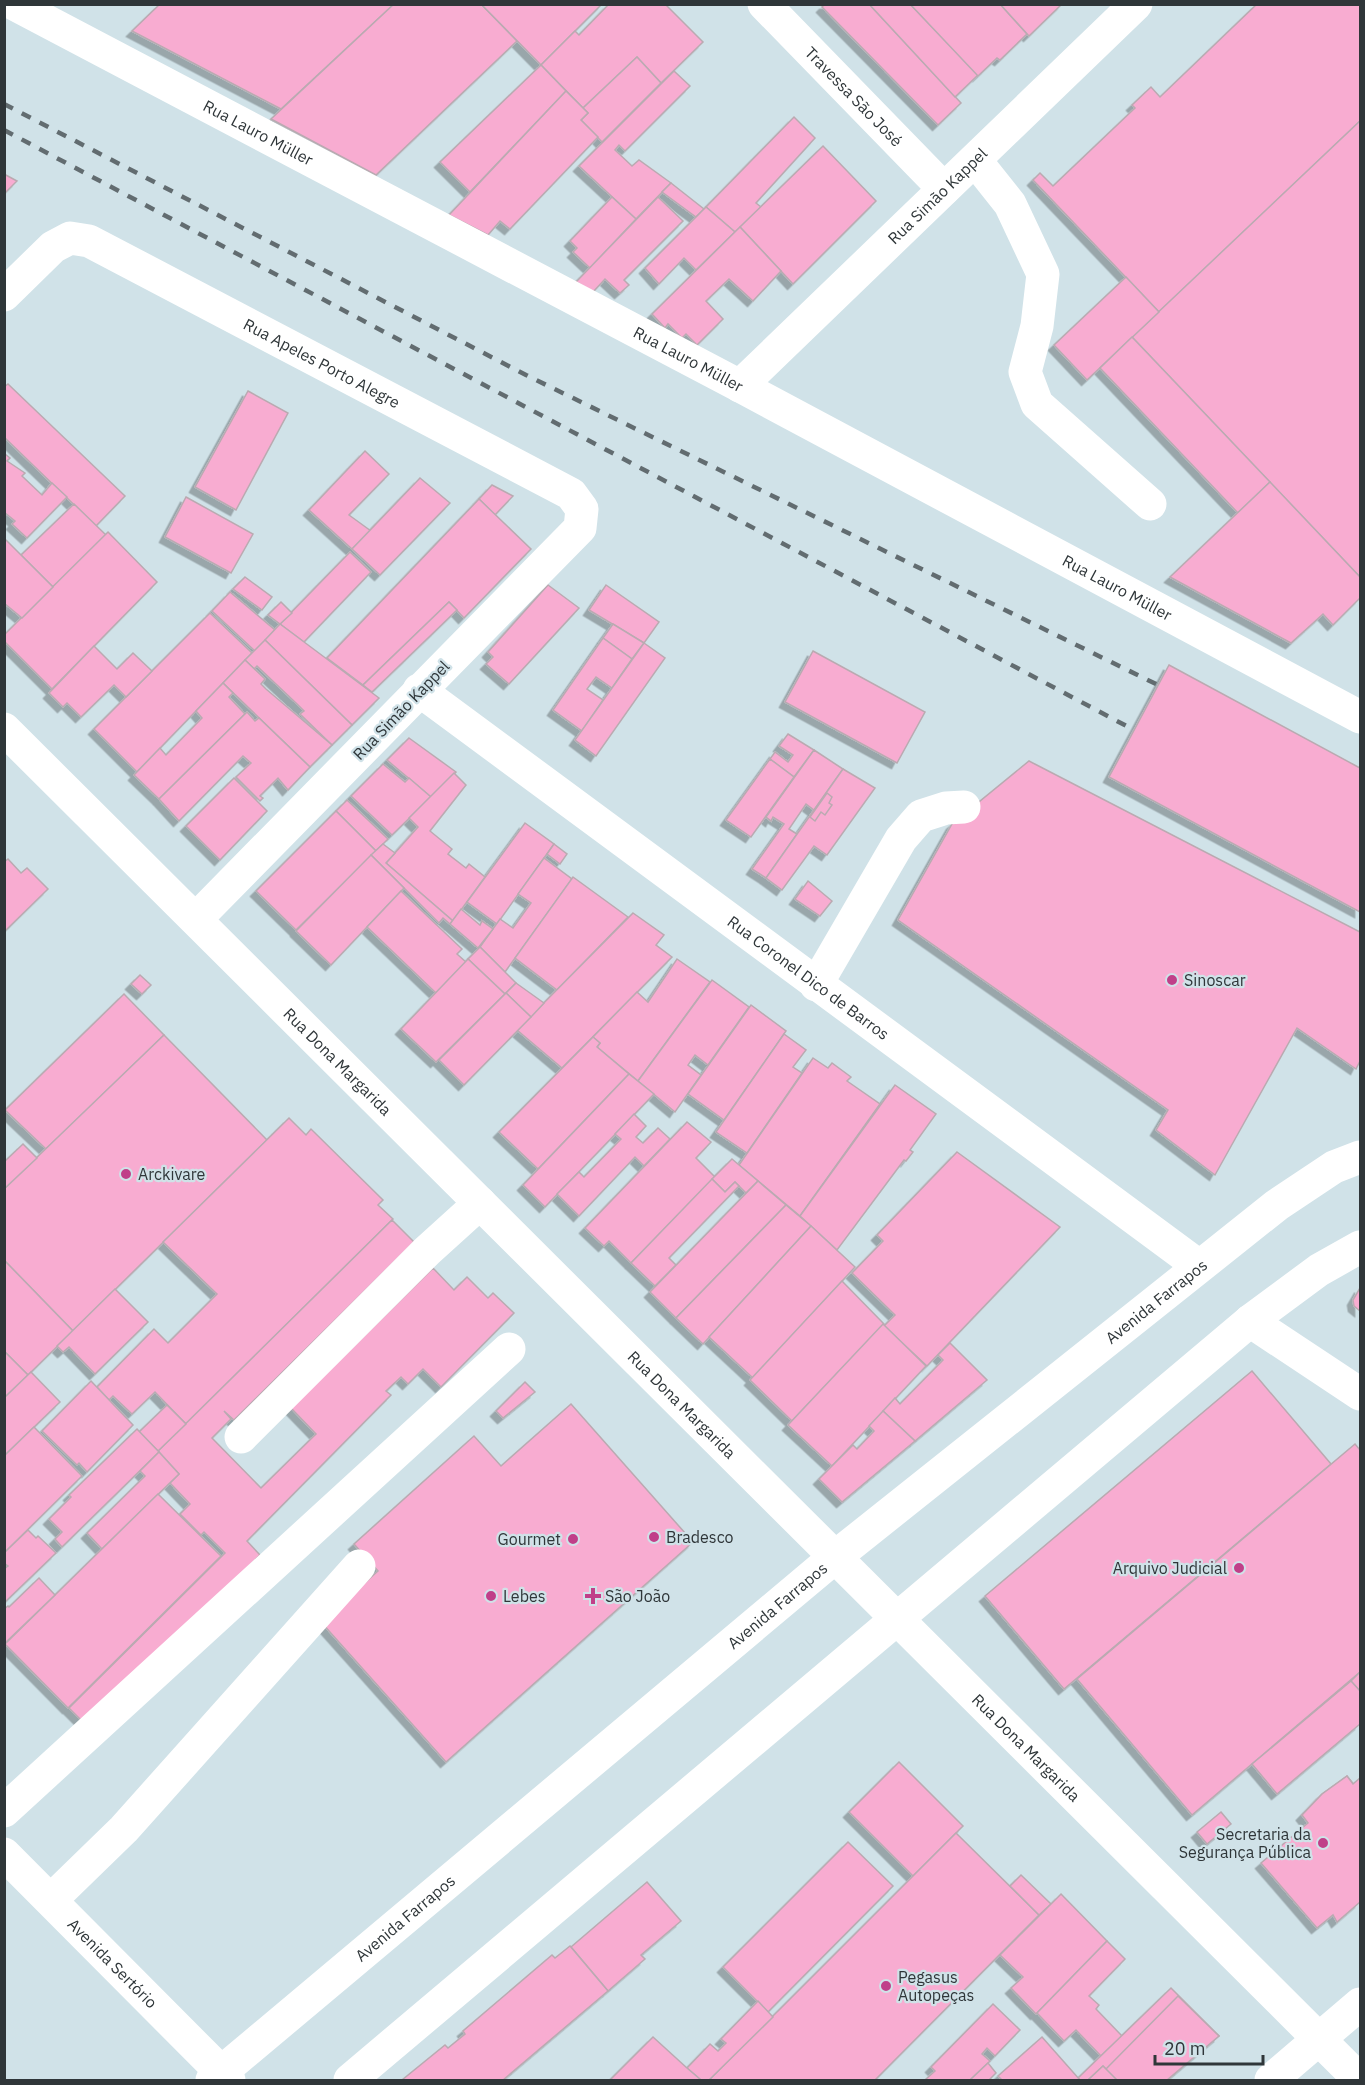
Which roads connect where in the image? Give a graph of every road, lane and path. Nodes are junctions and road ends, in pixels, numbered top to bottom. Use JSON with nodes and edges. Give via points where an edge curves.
{"nodes":[{"id":1,"x":764,"y":4,"type":"edge"},
{"id":2,"x":1136,"y":4,"type":"edge"},
{"id":3,"x":32,"y":8,"type":"edge"},
{"id":4,"x":975,"y":160,"type":"junction"},
{"id":5,"x":944,"y":189,"type":"junction"},
{"id":6,"x":4,"y":295,"type":"edge"},
{"id":7,"x":740,"y":386,"type":"junction"},
{"id":8,"x":571,"y":494,"type":"joint"},
{"id":9,"x":1150,"y":504,"type":"dead end"},
{"id":10,"x":419,"y":690,"type":"junction"},
{"id":11,"x":1360,"y":717,"type":"edge"},
{"id":12,"x":4,"y":729,"type":"edge"},
{"id":13,"x":964,"y":807,"type":"dead end"},
{"id":14,"x":196,"y":919,"type":"junction"},
{"id":15,"x":816,"y":985,"type":"junction"},
{"id":16,"x":1360,"y":1143,"type":"edge"},
{"id":17,"x":1347,"y":1162,"type":"edge"},
{"id":18,"x":480,"y":1203,"type":"junction"},
{"id":19,"x":1360,"y":1247,"type":"edge"},
{"id":20,"x":1199,"y":1266,"type":"junction"},
{"id":21,"x":1250,"y":1321,"type":"junction"},
{"id":22,"x":509,"y":1349,"type":"dead end"},
{"id":23,"x":1360,"y":1394,"type":"edge"},
{"id":24,"x":241,"y":1437,"type":"dead end"},
{"id":25,"x":835,"y":1557,"type":"junction"},
{"id":26,"x":359,"y":1566,"type":"dead end"},
{"id":27,"x":896,"y":1619,"type":"junction"},
{"id":28,"x":4,"y":1811,"type":"edge"},
{"id":29,"x":4,"y":1854,"type":"edge"},
{"id":30,"x":51,"y":1900,"type":"junction"},
{"id":31,"x":1360,"y":2004,"type":"edge"},
{"id":32,"x":1319,"y":2039,"type":"junction"},
{"id":33,"x":223,"y":2079,"type":"edge"},
{"id":34,"x":350,"y":2080,"type":"edge"},
{"id":35,"x":1271,"y":2080,"type":"edge"},
{"id":36,"x":1360,"y":2080,"type":"edge"}],
"edges":[{"from":1,"to":5,"type":"main road","name":"Travessa São José"},
{"from":2,"to":4,"type":"main road","name":"Rua Simão Kappel"},
{"from":3,"to":7,"type":"main road","name":"Rua Lauro Müller"},
{"from":4,"to":5,"type":"main road","name":"Rua Simão Kappel"},
{"from":4,"to":9,"type":"main road","via":[[1010,204],[1042,274],[1037,326],[1025,372],[1037,404]]},
{"from":5,"to":7,"type":"main road","name":"Rua Simão Kappel"},
{"from":6,"to":8,"type":"main road","name":"Rua Apeles Porto Alegre","via":[[53,247],[70,238],[88,241]]},
{"from":7,"to":11,"type":"main road","name":"Rua Lauro Müller"},
{"from":8,"to":10,"type":"main road","name":"Rua Simão Kappel","via":[[582,509],[580,528]]},
{"from":10,"to":14,"type":"main road","name":"Rua Simão Kappel"},
{"from":10,"to":15,"type":"main road","name":"Rua Coronel Dico de Barros"},
{"from":12,"to":14,"type":"main road","name":"Rua Dona Margarida"},
{"from":13,"to":15,"type":"main road","via":[[921,816],[901,839]]},
{"from":14,"to":18,"type":"main road","name":"Rua Dona Margarida"},
{"from":15,"to":20,"type":"main road","name":"Rua Coronel Dico de Barros"},
{"from":16,"to":17,"type":"main road","name":"Avenida Farrapos"},
{"from":17,"to":20,"type":"main road","name":"Avenida Farrapos","via":[[1277,1206]]},
{"from":18,"to":24,"type":"main road"},
{"from":18,"to":25,"type":"main road","name":"Rua Dona Margarida"},
{"from":19,"to":21,"type":"main road","via":[[1319,1270]]},
{"from":20,"to":25,"type":"main road","name":"Avenida Farrapos"},
{"from":21,"to":23,"type":"main road"},
{"from":21,"to":27,"type":"main road"},
{"from":22,"to":28,"type":"main road"},
{"from":25,"to":27,"type":"main road","name":"Rua Dona Margarida"},
{"from":25,"to":33,"type":"main road","name":"Avenida Farrapos"},
{"from":26,"to":30,"type":"main road","via":[[124,1829]]},
{"from":27,"to":32,"type":"main road","name":"Rua Dona Margarida"},
{"from":27,"to":34,"type":"main road"},
{"from":29,"to":30,"type":"main road","name":"Avenida Sertório"},
{"from":30,"to":33,"type":"main road","name":"Avenida Sertório"},
{"from":31,"to":32,"type":"main road"},
{"from":32,"to":35,"type":"main road"},
{"from":32,"to":36,"type":"main road","name":"Rua Dona Margarida"}]}
